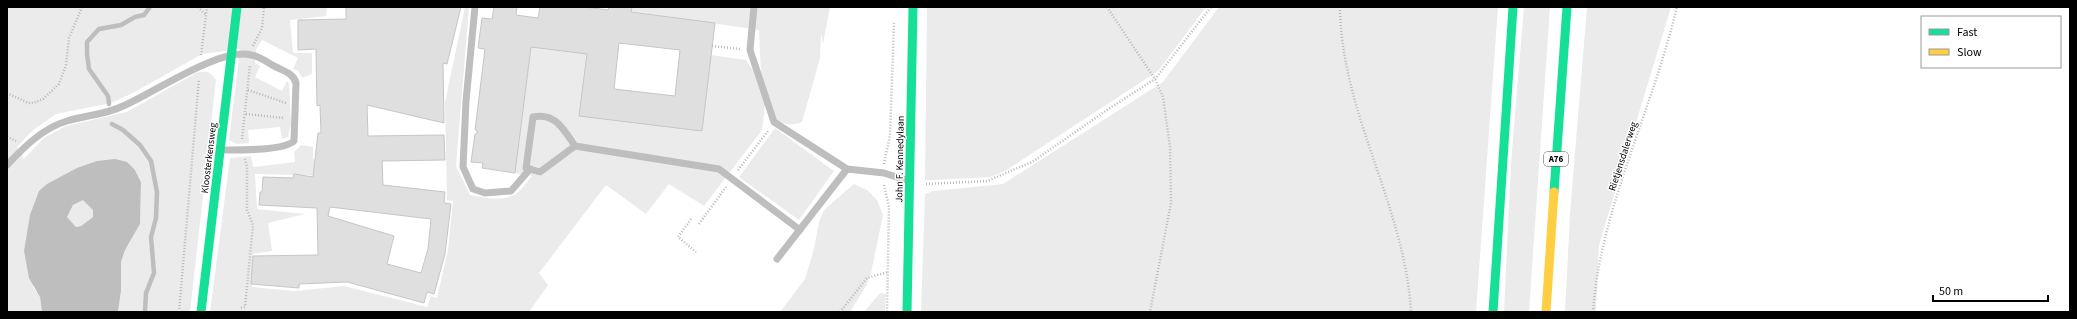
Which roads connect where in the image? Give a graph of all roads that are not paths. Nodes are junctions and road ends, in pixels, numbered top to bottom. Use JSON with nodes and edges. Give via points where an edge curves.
{"nodes":[{"id":1,"x":237,"y":7,"type":"edge"},
{"id":2,"x":475,"y":7,"type":"edge"},
{"id":3,"x":754,"y":7,"type":"edge"},
{"id":4,"x":913,"y":7,"type":"edge"},
{"id":5,"x":1512,"y":7,"type":"edge"},
{"id":6,"x":1567,"y":7,"type":"edge"},
{"id":7,"x":231,"y":55,"type":"junction"},
{"id":8,"x":575,"y":146,"type":"junction"},
{"id":9,"x":220,"y":150,"type":"junction"},
{"id":10,"x":7,"y":165,"type":"edge"},
{"id":11,"x":530,"y":169,"type":"junction"},
{"id":12,"x":847,"y":169,"type":"junction"},
{"id":13,"x":910,"y":181,"type":"junction"},
{"id":14,"x":800,"y":230,"type":"junction"},
{"id":15,"x":777,"y":259,"type":"dead end"},
{"id":16,"x":201,"y":312,"type":"edge"},
{"id":17,"x":907,"y":312,"type":"edge"},
{"id":18,"x":1493,"y":312,"type":"edge"},
{"id":19,"x":1546,"y":312,"type":"edge"}],
"edges":[{"from":1,"to":7,"type":"main road","name":"Kloosterkensweg"},
{"from":2,"to":11,"type":"lane","via":[[463,167],[473,189],[484,193],[512,191]]},
{"from":3,"to":12,"type":"lane","via":[[750,50],[774,122]]},
{"from":4,"to":13,"type":"main road","name":"John F. Kennedylaan"},
{"from":5,"to":18,"type":"main road"},
{"from":6,"to":19,"type":"main road","number":"A76"},
{"from":7,"to":9,"type":"main road","name":"Kloosterkensweg"},
{"from":7,"to":9,"type":"lane","via":[[251,54],[293,76],[296,83],[296,138],[291,144]]},
{"from":7,"to":10,"type":"lane","via":[[200,66],[105,114],[68,120],[51,127],[25,146]]},
{"from":8,"to":11,"type":"lane","via":[[540,172]]},
{"from":8,"to":11,"type":"lane","via":[[556,121],[543,115],[533,117],[526,168]]},
{"from":8,"to":14,"type":"lane","via":[[719,169]]},
{"from":9,"to":16,"type":"main road","name":"Kloosterkensweg"},
{"from":12,"to":13,"type":"lane","via":[[884,172]]},
{"from":12,"to":14,"type":"lane"},
{"from":13,"to":17,"type":"main road","name":"John F. Kennedylaan"},
{"from":14,"to":15,"type":"lane"}]}
